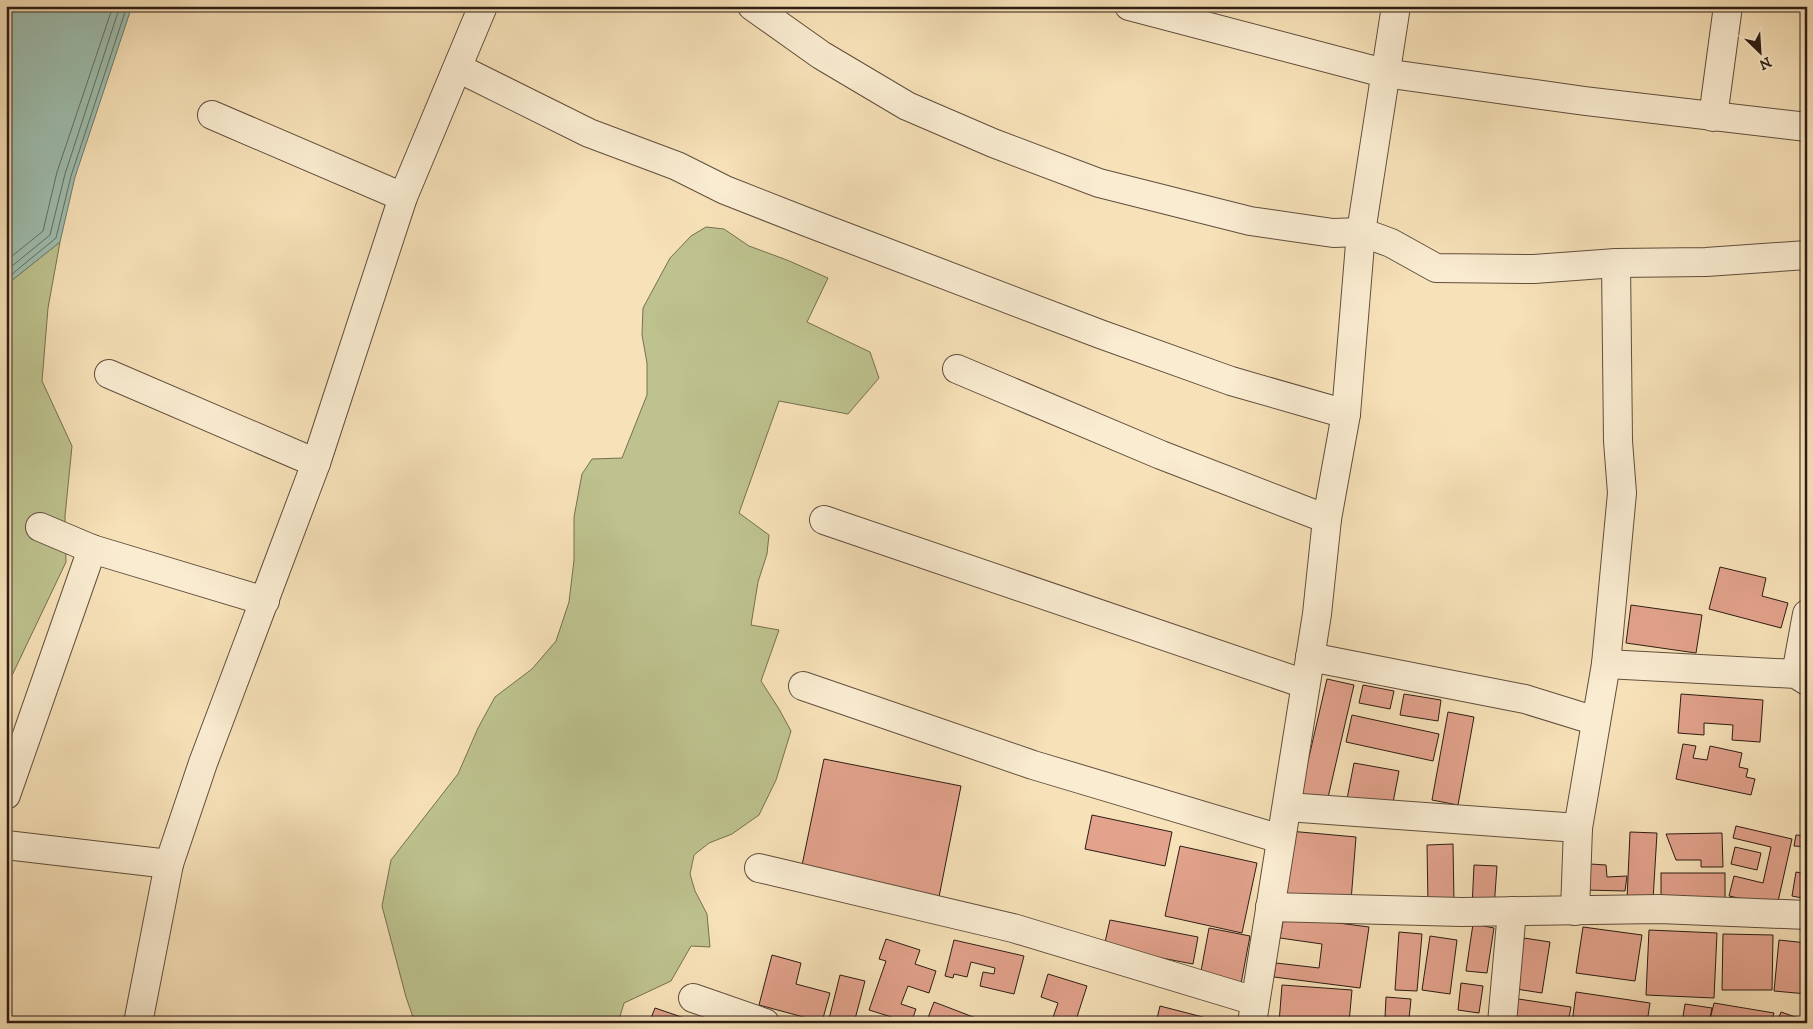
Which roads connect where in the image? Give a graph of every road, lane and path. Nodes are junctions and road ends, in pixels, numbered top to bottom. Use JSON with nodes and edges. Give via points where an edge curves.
{"nodes":[{"id":1,"x":483,"y":6,"type":"edge"},
{"id":2,"x":752,"y":6,"type":"edge"},
{"id":3,"x":1129,"y":6,"type":"edge"},
{"id":4,"x":1396,"y":6,"type":"edge"},
{"id":5,"x":1728,"y":6,"type":"edge"},
{"id":6,"x":458,"y":68,"type":"junction"},
{"id":7,"x":1384,"y":73,"type":"junction"},
{"id":8,"x":212,"y":115,"type":"dead end"},
{"id":9,"x":1713,"y":117,"type":"junction"},
{"id":10,"x":1807,"y":127,"type":"edge"},
{"id":11,"x":403,"y":197,"type":"junction"},
{"id":12,"x":1361,"y":232,"type":"junction"},
{"id":13,"x":1807,"y":255,"type":"edge"},
{"id":14,"x":1616,"y":264,"type":"junction"},
{"id":15,"x":957,"y":369,"type":"dead end"},
{"id":16,"x":109,"y":374,"type":"dead end"},
{"id":17,"x":1346,"y":414,"type":"junction"},
{"id":18,"x":316,"y":462,"type":"junction"},
{"id":19,"x":1327,"y":519,"type":"junction"},
{"id":20,"x":824,"y":520,"type":"dead end"},
{"id":21,"x":40,"y":527,"type":"dead end"},
{"id":22,"x":92,"y":550,"type":"junction"},
{"id":23,"x":265,"y":602,"type":"junction"},
{"id":24,"x":1807,"y":614,"type":"edge"},
{"id":25,"x":1310,"y":657,"type":"junction"},
{"id":26,"x":1606,"y":664,"type":"junction"},
{"id":27,"x":1802,"y":677,"type":"edge"},
{"id":28,"x":1305,"y":684,"type":"junction"},
{"id":29,"x":804,"y":686,"type":"dead end"},
{"id":30,"x":1596,"y":721,"type":"junction"},
{"id":31,"x":6,"y":795,"type":"edge"},
{"id":32,"x":1287,"y":807,"type":"junction"},
{"id":33,"x":1578,"y":828,"type":"junction"},
{"id":34,"x":1281,"y":839,"type":"junction"},
{"id":35,"x":6,"y":845,"type":"edge"},
{"id":36,"x":168,"y":864,"type":"junction"},
{"id":37,"x":759,"y":868,"type":"dead end"},
{"id":38,"x":1270,"y":907,"type":"junction"},
{"id":39,"x":1512,"y":911,"type":"junction"},
{"id":40,"x":1575,"y":911,"type":"junction"},
{"id":41,"x":1807,"y":915,"type":"edge"},
{"id":42,"x":694,"y":998,"type":"dead end"},
{"id":43,"x":1254,"y":1012,"type":"edge"},
{"id":44,"x":138,"y":1023,"type":"edge"},
{"id":45,"x":765,"y":1023,"type":"edge"},
{"id":46,"x":1502,"y":1023,"type":"edge"}],
"edges":[{"from":1,"to":6,"type":"street"},
{"from":2,"to":12,"type":"street","via":[[821,55],[907,106],[1098,183],[1250,221],[1333,234]]},
{"from":3,"to":7,"type":"street"},
{"from":4,"to":7,"type":"street"},
{"from":5,"to":9,"type":"street"},
{"from":6,"to":11,"type":"street"},
{"from":6,"to":17,"type":"street","via":[[589,133],[677,166],[725,190],[804,221],[1100,334],[1232,381]]},
{"from":7,"to":9,"type":"street"},
{"from":7,"to":12,"type":"street"},
{"from":8,"to":11,"type":"street"},
{"from":9,"to":10,"type":"street"},
{"from":11,"to":18,"type":"street"},
{"from":12,"to":14,"type":"street","via":[[1391,243],[1436,268],[1534,269]]},
{"from":12,"to":17,"type":"street"},
{"from":13,"to":14,"type":"street"},
{"from":14,"to":26,"type":"street","via":[[1618,441],[1622,493]]},
{"from":15,"to":19,"type":"street","via":[[1161,455]]},
{"from":16,"to":18,"type":"street"},
{"from":17,"to":19,"type":"street"},
{"from":18,"to":23,"type":"street"},
{"from":19,"to":25,"type":"street"},
{"from":20,"to":28,"type":"street"},
{"from":21,"to":22,"type":"street"},
{"from":22,"to":23,"type":"street"},
{"from":22,"to":31,"type":"street"},
{"from":23,"to":36,"type":"street"},
{"from":24,"to":27,"type":"street"},
{"from":25,"to":28,"type":"street"},
{"from":25,"to":30,"type":"street","via":[[1525,698]]},
{"from":26,"to":27,"type":"street"},
{"from":26,"to":30,"type":"street"},
{"from":28,"to":32,"type":"street"},
{"from":29,"to":34,"type":"street","via":[[1033,765]]},
{"from":30,"to":33,"type":"street"},
{"from":32,"to":33,"type":"street"},
{"from":32,"to":34,"type":"street"},
{"from":33,"to":40,"type":"street"},
{"from":34,"to":38,"type":"street"},
{"from":35,"to":36,"type":"street"},
{"from":36,"to":44,"type":"street"},
{"from":37,"to":43,"type":"street","via":[[1013,928]]},
{"from":38,"to":39,"type":"street"},
{"from":38,"to":43,"type":"street"},
{"from":39,"to":40,"type":"street"},
{"from":39,"to":46,"type":"street"},
{"from":40,"to":41,"type":"street","via":[[1659,909]]},
{"from":42,"to":45,"type":"street"}]}
